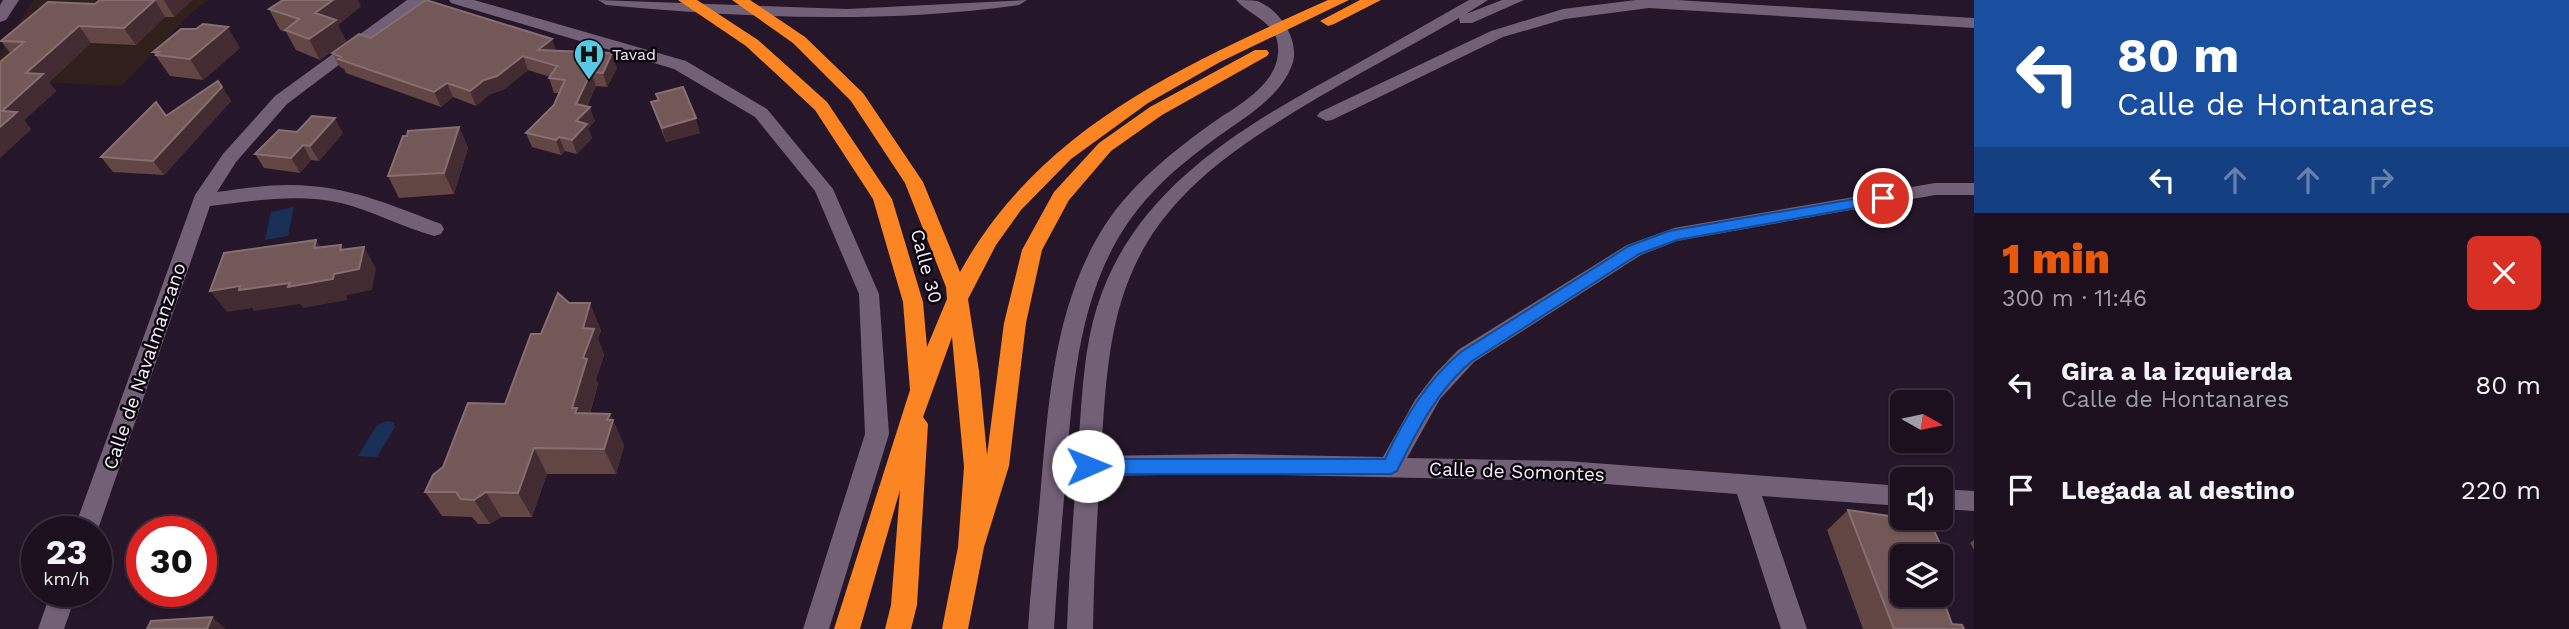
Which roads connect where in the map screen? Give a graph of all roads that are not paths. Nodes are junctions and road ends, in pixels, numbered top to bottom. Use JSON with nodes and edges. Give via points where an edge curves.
{"nodes":[{"id":1,"x":11,"y":0,"type":"edge"},
{"id":2,"x":417,"y":0,"type":"edge"},
{"id":3,"x":457,"y":0,"type":"edge"},
{"id":4,"x":606,"y":0,"type":"edge"},
{"id":5,"x":687,"y":0,"type":"edge"},
{"id":6,"x":740,"y":0,"type":"edge"},
{"id":7,"x":1019,"y":0,"type":"edge"},
{"id":8,"x":1244,"y":0,"type":"edge"},
{"id":9,"x":1341,"y":0,"type":"edge"},
{"id":10,"x":1373,"y":0,"type":"edge"},
{"id":11,"x":1480,"y":0,"type":"edge"},
{"id":12,"x":1516,"y":0,"type":"edge"},
{"id":13,"x":0,"y":17,"type":"edge"},
{"id":14,"x":1974,"y":23,"type":"edge"},
{"id":15,"x":1359,"y":70,"type":"junction"},
{"id":16,"x":1148,"y":105,"type":"junction"},
{"id":17,"x":1326,"y":116,"type":"dead end"},
{"id":18,"x":1974,"y":189,"type":"edge"},
{"id":19,"x":202,"y":200,"type":"junction"},
{"id":20,"x":434,"y":229,"type":"dead end"},
{"id":21,"x":1088,"y":466,"type":"junction"},
{"id":22,"x":1391,"y":466,"type":"junction"},
{"id":23,"x":1746,"y":485,"type":"junction"},
{"id":24,"x":1890,"y":495,"type":"edge"},
{"id":25,"x":1953,"y":500,"type":"edge"},
{"id":26,"x":1974,"y":501,"type":"edge"},
{"id":27,"x":91,"y":516,"type":"edge"},
{"id":28,"x":971,"y":547,"type":"junction"},
{"id":29,"x":59,"y":607,"type":"edge"},
{"id":30,"x":51,"y":629,"type":"edge"},
{"id":31,"x":816,"y":629,"type":"edge"},
{"id":32,"x":847,"y":629,"type":"edge"},
{"id":33,"x":898,"y":629,"type":"edge"},
{"id":34,"x":955,"y":629,"type":"edge"},
{"id":35,"x":1041,"y":629,"type":"edge"},
{"id":36,"x":1080,"y":629,"type":"edge"},
{"id":37,"x":1794,"y":629,"type":"edge"}],
"edges":[{"from":1,"to":13,"type":"street"},
{"from":2,"to":19,"type":"street","name":"Calle de Navalmanzano","via":[[281,100],[229,158]]},
{"from":3,"to":31,"type":"street","via":[[680,65],[761,113],[824,189],[869,294],[877,435]]},
{"from":4,"to":7,"type":"street","via":[[680,8],[856,13],[930,11]]},
{"from":5,"to":33,"type":"highway","name":"Calle 30","via":[[752,43],[821,106],[882,199],[913,302],[919,388],[904,605]]},
{"from":6,"to":28,"type":"highway","name":"Calle 30","via":[[799,40],[857,97],[914,182],[956,287],[976,467]]},
{"from":8,"to":35,"type":"street","via":[[1277,24],[1287,48],[1279,76],[1144,190],[1113,229],[1089,274],[1062,380]]},
{"from":9,"to":16,"type":"highway","via":[[1186,73]]},
{"from":10,"to":16,"type":"highway"},
{"from":11,"to":15,"type":"street"},
{"from":12,"to":15,"type":"street"},
{"from":14,"to":17,"type":"street","via":[[1649,3],[1563,14],[1497,34]]},
{"from":15,"to":21,"type":"street","via":[[1226,147],[1172,197],[1141,237],[1106,314],[1095,377]]},
{"from":16,"to":28,"type":"highway","via":[[1061,197],[1032,250],[1015,323],[997,466]]},
{"from":16,"to":32,"type":"highway","via":[[1088,137],[1040,178],[999,225],[953,306],[908,423]]},
{"from":18,"to":22,"type":"street","via":[[1936,189],[1674,235],[1634,250],[1449,371],[1408,429]]},
{"from":19,"to":20,"type":"street","via":[[325,194]]},
{"from":19,"to":27,"type":"street","name":"Calle de Navalmanzano"},
{"from":21,"to":22,"type":"street","name":"Calle de Somontes"},
{"from":21,"to":36,"type":"street"},
{"from":22,"to":23,"type":"street","name":"Calle de Somontes","via":[[1567,471]]},
{"from":23,"to":24,"type":"street","name":"Calle de Somontes"},
{"from":23,"to":37,"type":"street"},
{"from":25,"to":26,"type":"street"},
{"from":28,"to":34,"type":"highway","name":"Calle 30"},
{"from":29,"to":30,"type":"street"}]}
